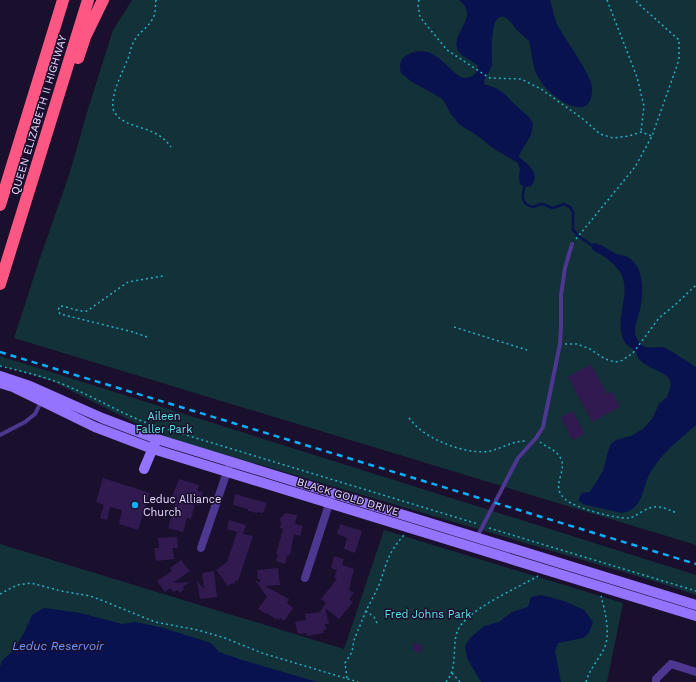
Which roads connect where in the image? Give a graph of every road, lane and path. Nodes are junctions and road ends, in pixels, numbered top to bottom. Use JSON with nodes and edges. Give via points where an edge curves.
{"nodes":[{"id":1,"x":63,"y":0,"type":"edge"},
{"id":2,"x":88,"y":0,"type":"edge"},
{"id":3,"x":103,"y":0,"type":"edge"},
{"id":4,"x":156,"y":0,"type":"edge"},
{"id":5,"x":419,"y":0,"type":"edge"},
{"id":6,"x":607,"y":0,"type":"edge"},
{"id":7,"x":635,"y":0,"type":"edge"},
{"id":8,"x":641,"y":132,"type":"junction"},
{"id":9,"x":47,"y":135,"type":"junction"},
{"id":10,"x":652,"y":136,"type":"junction"},
{"id":11,"x":171,"y":147,"type":"dead end"},
{"id":12,"x":0,"y":205,"type":"edge"},
{"id":13,"x":576,"y":240,"type":"dead end"},
{"id":14,"x":572,"y":244,"type":"dead end"},
{"id":15,"x":164,"y":276,"type":"dead end"},
{"id":16,"x":0,"y":284,"type":"edge"},
{"id":17,"x":696,"y":285,"type":"edge"},
{"id":18,"x":454,"y":327,"type":"dead end"},
{"id":19,"x":147,"y":337,"type":"dead end"},
{"id":20,"x":560,"y":344,"type":"junction"},
{"id":21,"x":527,"y":350,"type":"dead end"},
{"id":22,"x":0,"y":366,"type":"edge"},
{"id":23,"x":0,"y":376,"type":"edge"},
{"id":24,"x":0,"y":383,"type":"edge"},
{"id":25,"x":44,"y":397,"type":"junction"},
{"id":26,"x":409,"y":418,"type":"dead end"},
{"id":27,"x":0,"y":436,"type":"edge"},
{"id":28,"x":536,"y":438,"type":"junction"},
{"id":29,"x":157,"y":440,"type":"junction"},
{"id":30,"x":153,"y":449,"type":"junction"},
{"id":31,"x":230,"y":462,"type":"junction"},
{"id":32,"x":144,"y":469,"type":"dead end"},
{"id":33,"x":227,"y":472,"type":"junction"},
{"id":34,"x":333,"y":493,"type":"junction"},
{"id":35,"x":329,"y":504,"type":"junction"},
{"id":36,"x":677,"y":513,"type":"dead end"},
{"id":37,"x":483,"y":526,"type":"junction"},
{"id":38,"x":406,"y":534,"type":"dead end"},
{"id":39,"x":477,"y":538,"type":"junction"},
{"id":40,"x":201,"y":548,"type":"dead end"},
{"id":41,"x":540,"y":575,"type":"dead end"},
{"id":42,"x":305,"y":578,"type":"dead end"},
{"id":43,"x":696,"y":591,"type":"edge"},
{"id":44,"x":0,"y":594,"type":"edge"},
{"id":45,"x":601,"y":594,"type":"dead end"},
{"id":46,"x":696,"y":605,"type":"edge"},
{"id":47,"x":366,"y":611,"type":"junction"},
{"id":48,"x":696,"y":616,"type":"edge"},
{"id":49,"x":377,"y":623,"type":"dead end"},
{"id":50,"x":696,"y":672,"type":"edge"},
{"id":51,"x":452,"y":673,"type":"junction"},
{"id":52,"x":347,"y":678,"type":"junction"},
{"id":53,"x":358,"y":682,"type":"edge"},
{"id":54,"x":446,"y":682,"type":"edge"},
{"id":55,"x":460,"y":682,"type":"edge"},
{"id":56,"x":586,"y":682,"type":"edge"},
{"id":57,"x":656,"y":682,"type":"edge"}],
"edges":[{"from":1,"to":12,"type":"highway","name":"QUEEN ELIZABETH II HIGHWAY"},
{"from":2,"to":9,"type":"highway","name":"QUEEN ELIZABETH II HIGHWAY"},
{"from":3,"to":9,"type":"highway","via":[[85,37],[68,87]]},
{"from":4,"to":11,"type":"path","via":[[153,19],[131,47],[112,106],[123,120],[163,137]]},
{"from":5,"to":8,"type":"path","via":[[420,16],[447,50],[476,70],[490,78],[521,79],[541,89],[600,134],[613,138]]},
{"from":6,"to":8,"type":"path","via":[[637,77],[644,106]]},
{"from":7,"to":10,"type":"path","via":[[679,40],[679,60]]},
{"from":8,"to":10,"type":"path"},
{"from":9,"to":16,"type":"highway","name":"QUEEN ELIZABETH II HIGHWAY"},
{"from":10,"to":13,"type":"path","via":[[635,167]]},
{"from":14,"to":20,"type":"lane","via":[[561,295]]},
{"from":15,"to":19,"type":"path","via":[[128,282],[87,311],[82,312],[64,306],[60,306],[58,310],[60,314]]},
{"from":17,"to":20,"type":"path","via":[[659,318],[633,353],[621,361],[608,360],[577,344]]},
{"from":18,"to":21,"type":"path"},
{"from":20,"to":28,"type":"lane","via":[[543,427]]},
{"from":22,"to":37,"type":"path","via":[[65,385],[137,420]]},
{"from":23,"to":25,"type":"main road","name":"BLACK GOLD DRIVE","via":[[30,386]]},
{"from":24,"to":25,"type":"main road","name":"BLACK GOLD DRIVE"},
{"from":25,"to":27,"type":"lane","via":[[35,414]]},
{"from":25,"to":29,"type":"main road","name":"BLACK GOLD DRIVE"},
{"from":25,"to":30,"type":"main road","name":"BLACK GOLD DRIVE","via":[[102,429]]},
{"from":26,"to":28,"type":"path","via":[[427,434],[474,452],[492,451],[518,441],[534,442]]},
{"from":28,"to":36,"type":"path","via":[[560,457],[562,464],[558,489],[568,502],[622,518],[636,516],[653,506]]},
{"from":28,"to":37,"type":"lane","via":[[518,458]]},
{"from":29,"to":30,"type":"main road"},
{"from":29,"to":31,"type":"main road","name":"BLACK GOLD DRIVE"},
{"from":30,"to":32,"type":"main road"},
{"from":30,"to":33,"type":"main road","name":"BLACK GOLD DRIVE"},
{"from":31,"to":33,"type":"street"},
{"from":31,"to":34,"type":"main road","name":"BLACK GOLD DRIVE"},
{"from":33,"to":35,"type":"main road","name":"BLACK GOLD DRIVE"},
{"from":33,"to":40,"type":"street"},
{"from":34,"to":35,"type":"street"},
{"from":34,"to":39,"type":"main road","name":"BLACK GOLD DRIVE"},
{"from":35,"to":42,"type":"street"},
{"from":35,"to":48,"type":"main road","name":"BLACK GOLD DRIVE"},
{"from":37,"to":39,"type":"lane"},
{"from":37,"to":43,"type":"path"},
{"from":38,"to":47,"type":"path","via":[[394,546]]},
{"from":39,"to":46,"type":"main road","name":"BLACK GOLD DRIVE"},
{"from":41,"to":51,"type":"path","via":[[476,610],[460,626]]},
{"from":44,"to":52,"type":"path","via":[[18,585],[32,583],[90,596],[151,621],[198,630],[262,653]]},
{"from":45,"to":56,"type":"path","via":[[607,620],[606,640]]},
{"from":47,"to":49,"type":"path"},
{"from":47,"to":52,"type":"path","via":[[352,652],[345,663]]},
{"from":50,"to":57,"type":"street","via":[[671,664]]},
{"from":51,"to":54,"type":"path"},
{"from":51,"to":55,"type":"path"},
{"from":52,"to":53,"type":"path"}]}
